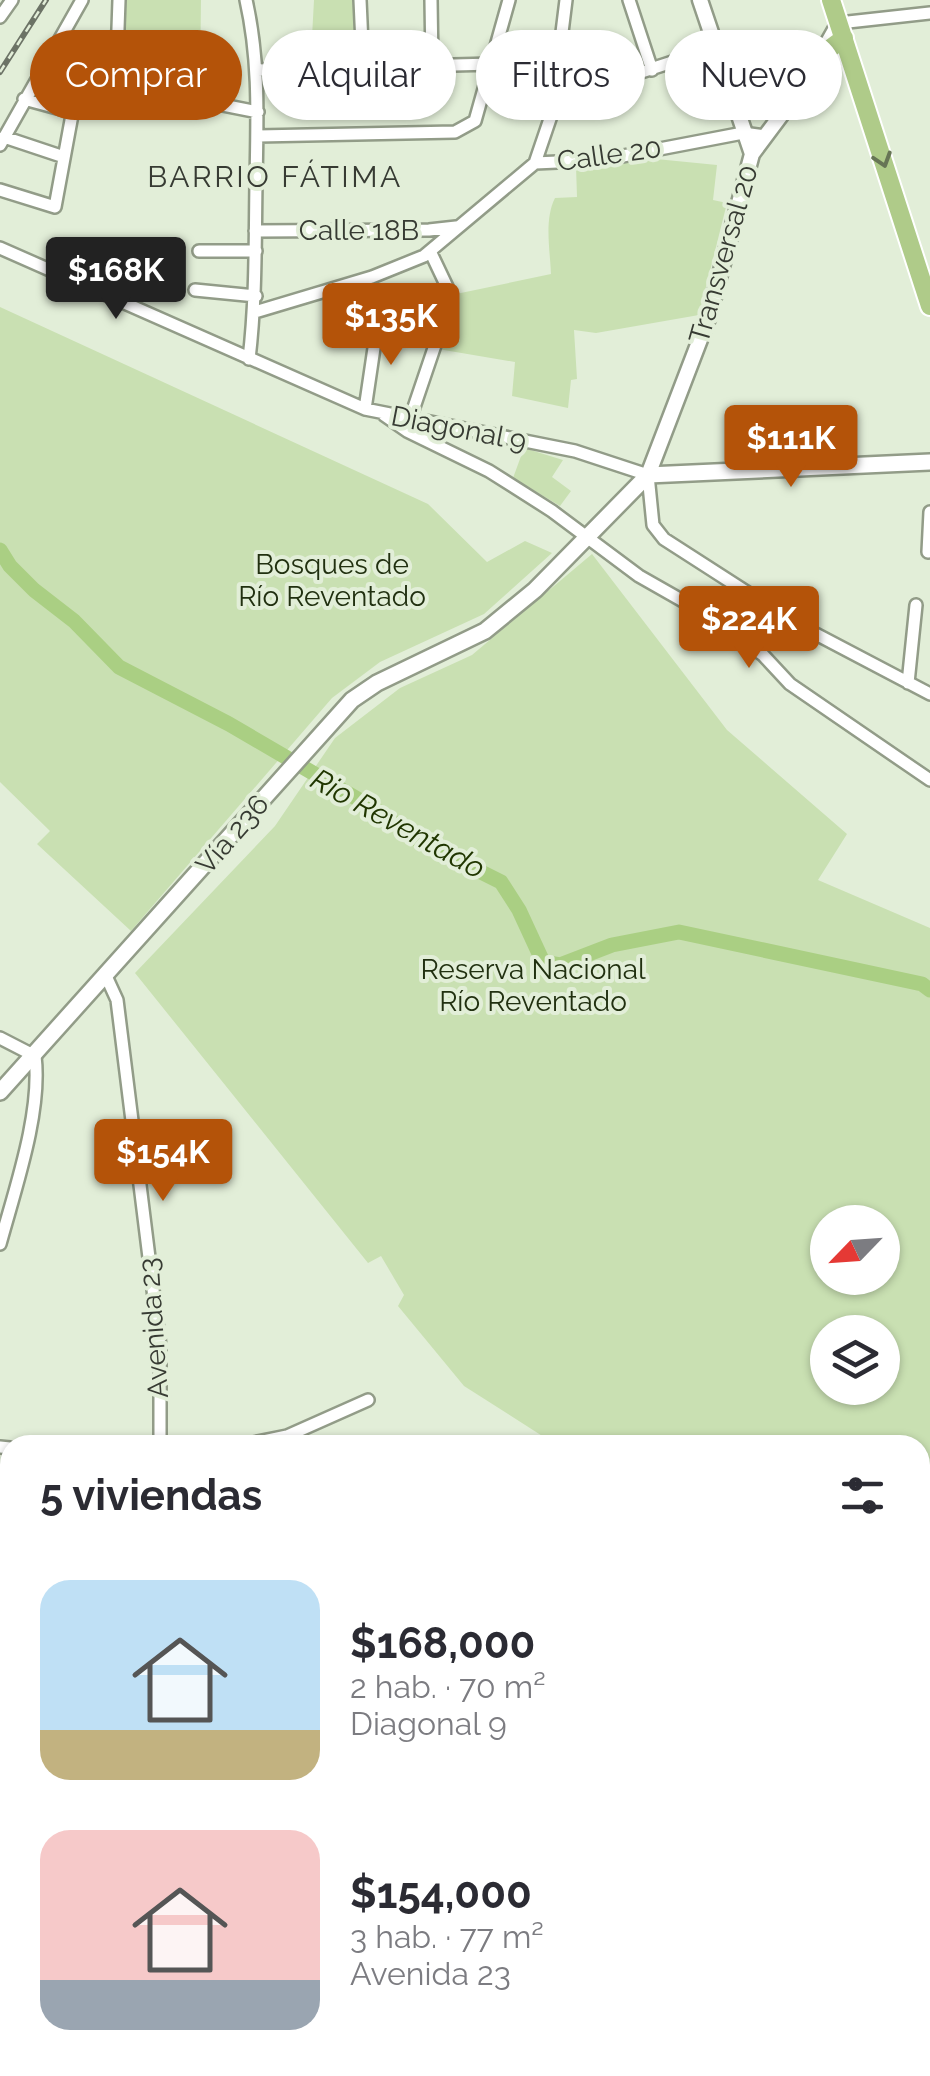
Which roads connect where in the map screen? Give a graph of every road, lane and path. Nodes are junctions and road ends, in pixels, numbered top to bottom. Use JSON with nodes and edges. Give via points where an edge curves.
{"nodes":[{"id":1,"x":12,"y":0,"type":"edge"},
{"id":2,"x":82,"y":0,"type":"edge"},
{"id":3,"x":119,"y":0,"type":"edge"},
{"id":4,"x":246,"y":0,"type":"edge"},
{"id":5,"x":360,"y":0,"type":"edge"},
{"id":6,"x":431,"y":0,"type":"edge"},
{"id":7,"x":509,"y":0,"type":"edge"},
{"id":8,"x":566,"y":0,"type":"edge"},
{"id":9,"x":629,"y":0,"type":"edge"},
{"id":10,"x":700,"y":0,"type":"edge"},
{"id":11,"x":832,"y":0,"type":"edge"},
{"id":12,"x":930,"y":13,"type":"edge"},
{"id":13,"x":0,"y":17,"type":"edge"},
{"id":14,"x":64,"y":30,"type":"edge"},
{"id":15,"x":118,"y":30,"type":"edge"},
{"id":16,"x":361,"y":30,"type":"edge"},
{"id":17,"x":431,"y":30,"type":"edge"},
{"id":18,"x":502,"y":30,"type":"edge"},
{"id":19,"x":562,"y":30,"type":"edge"},
{"id":20,"x":709,"y":30,"type":"edge"},
{"id":21,"x":841,"y":30,"type":"edge"},
{"id":22,"x":842,"y":31,"type":"edge"},
{"id":23,"x":842,"y":34,"type":"edge"},
{"id":24,"x":665,"y":65,"type":"edge"},
{"id":25,"x":257,"y":70,"type":"junction"},
{"id":26,"x":262,"y":70,"type":"edge"},
{"id":27,"x":652,"y":70,"type":"junction"},
{"id":28,"x":645,"y":72,"type":"edge"},
{"id":29,"x":30,"y":87,"type":"edge"},
{"id":30,"x":24,"y":98,"type":"junction"},
{"id":31,"x":30,"y":100,"type":"edge"},
{"id":32,"x":242,"y":109,"type":"edge"},
{"id":33,"x":258,"y":112,"type":"junction"},
{"id":34,"x":476,"y":118,"type":"edge"},
{"id":35,"x":71,"y":120,"type":"edge"},
{"id":36,"x":550,"y":120,"type":"edge"},
{"id":37,"x":739,"y":120,"type":"edge"},
{"id":38,"x":778,"y":120,"type":"edge"},
{"id":39,"x":743,"y":133,"type":"junction"},
{"id":40,"x":258,"y":136,"type":"junction"},
{"id":41,"x":766,"y":136,"type":"junction"},
{"id":42,"x":2,"y":141,"type":"edge"},
{"id":43,"x":752,"y":154,"type":"junction"},
{"id":44,"x":64,"y":157,"type":"junction"},
{"id":45,"x":535,"y":162,"type":"junction"},
{"id":46,"x":0,"y":190,"type":"edge"},
{"id":47,"x":462,"y":226,"type":"junction"},
{"id":48,"x":256,"y":230,"type":"junction"},
{"id":49,"x":0,"y":248,"type":"edge"},
{"id":50,"x":199,"y":251,"type":"dead end"},
{"id":51,"x":256,"y":251,"type":"junction"},
{"id":52,"x":430,"y":251,"type":"junction"},
{"id":53,"x":195,"y":290,"type":"dead end"},
{"id":54,"x":256,"y":296,"type":"junction"},
{"id":55,"x":930,"y":306,"type":"edge"},
{"id":56,"x":255,"y":312,"type":"junction"},
{"id":57,"x":378,"y":320,"type":"dead end"},
{"id":58,"x":248,"y":359,"type":"junction"},
{"id":59,"x":365,"y":409,"type":"junction"},
{"id":60,"x":381,"y":413,"type":"junction"},
{"id":61,"x":410,"y":416,"type":"junction"},
{"id":62,"x":407,"y":430,"type":"junction"},
{"id":63,"x":930,"y":462,"type":"edge"},
{"id":64,"x":648,"y":475,"type":"junction"},
{"id":65,"x":930,"y":512,"type":"edge"},
{"id":66,"x":585,"y":537,"type":"junction"},
{"id":67,"x":928,"y":552,"type":"edge"},
{"id":68,"x":916,"y":606,"type":"dead end"},
{"id":69,"x":908,"y":683,"type":"junction"},
{"id":70,"x":930,"y":694,"type":"edge"},
{"id":71,"x":930,"y":780,"type":"edge"},
{"id":72,"x":106,"y":976,"type":"junction"},
{"id":73,"x":0,"y":1038,"type":"edge"},
{"id":74,"x":34,"y":1056,"type":"junction"},
{"id":75,"x":0,"y":1092,"type":"edge"},
{"id":76,"x":0,"y":1244,"type":"edge"},
{"id":77,"x":368,"y":1400,"type":"dead end"},
{"id":78,"x":160,"y":1435,"type":"edge"},
{"id":79,"x":289,"y":1435,"type":"edge"}],
"edges":[{"from":1,"to":13,"type":"street"},
{"from":2,"to":14,"type":"street"},
{"from":3,"to":15,"type":"street"},
{"from":4,"to":25,"type":"street"},
{"from":5,"to":16,"type":"street"},
{"from":6,"to":17,"type":"street"},
{"from":7,"to":18,"type":"street"},
{"from":8,"to":19,"type":"street"},
{"from":9,"to":27,"type":"street"},
{"from":10,"to":20,"type":"street"},
{"from":11,"to":21,"type":"main road"},
{"from":12,"to":22,"type":"street"},
{"from":23,"to":55,"type":"main road","one_way":true},
{"from":24,"to":27,"type":"street"},
{"from":25,"to":26,"type":"street"},
{"from":25,"to":33,"type":"street"},
{"from":27,"to":28,"type":"street"},
{"from":29,"to":30,"type":"street"},
{"from":30,"to":31,"type":"street"},
{"from":30,"to":42,"type":"street"},
{"from":32,"to":33,"type":"street"},
{"from":33,"to":40,"type":"street"},
{"from":34,"to":40,"type":"street","via":[[456,132]]},
{"from":35,"to":44,"type":"street"},
{"from":36,"to":45,"type":"street"},
{"from":37,"to":39,"type":"street"},
{"from":38,"to":41,"type":"street","name":"Transversal 20"},
{"from":39,"to":41,"type":"street","name":"Calle 20"},
{"from":39,"to":43,"type":"street"},
{"from":39,"to":45,"type":"street","name":"Calle 20","via":[[602,160]]},
{"from":40,"to":48,"type":"street"},
{"from":41,"to":43,"type":"street","name":"Transversal 20"},
{"from":42,"to":44,"type":"street"},
{"from":43,"to":64,"type":"street","name":"Transversal 20","via":[[708,316]]},
{"from":44,"to":46,"type":"street","via":[[55,207]]},
{"from":45,"to":47,"type":"street","name":"Calle 20"},
{"from":47,"to":48,"type":"street","name":"Calle 18B"},
{"from":47,"to":52,"type":"street","name":"Calle 20"},
{"from":48,"to":51,"type":"street"},
{"from":49,"to":58,"type":"street","name":"Diagonal 9"},
{"from":50,"to":51,"type":"street"},
{"from":51,"to":54,"type":"street"},
{"from":52,"to":56,"type":"street","name":"Calle 20","via":[[398,268]]},
{"from":52,"to":61,"type":"street","via":[[450,301]]},
{"from":53,"to":54,"type":"street"},
{"from":54,"to":56,"type":"street"},
{"from":56,"to":58,"type":"street"},
{"from":57,"to":59,"type":"street"},
{"from":58,"to":59,"type":"street","name":"Diagonal 9"},
{"from":59,"to":60,"type":"street","name":"Diagonal 9"},
{"from":60,"to":61,"type":"street","name":"Diagonal 9"},
{"from":60,"to":62,"type":"street"},
{"from":61,"to":62,"type":"street"},
{"from":61,"to":64,"type":"street","name":"Diagonal 9","via":[[575,451]]},
{"from":62,"to":66,"type":"street","via":[[489,471]]},
{"from":63,"to":64,"type":"main road"},
{"from":64,"to":66,"type":"main road","name":"Transversal 20"},
{"from":64,"to":69,"type":"street","via":[[657,534],[793,622]]},
{"from":65,"to":67,"type":"street"},
{"from":66,"to":71,"type":"street","via":[[762,655],[790,684]]},
{"from":66,"to":72,"type":"main road","name":"Vía 236","via":[[495,623],[352,700]]},
{"from":68,"to":69,"type":"street"},
{"from":69,"to":70,"type":"street"},
{"from":72,"to":74,"type":"main road","name":"Vía 236"},
{"from":72,"to":78,"type":"street","name":"Avenida 23","via":[[117,1000],[160,1346]]},
{"from":73,"to":74,"type":"street"},
{"from":74,"to":75,"type":"main road","name":"Vía 236"},
{"from":74,"to":76,"type":"street","via":[[32,1114]]},
{"from":77,"to":79,"type":"street"}]}
